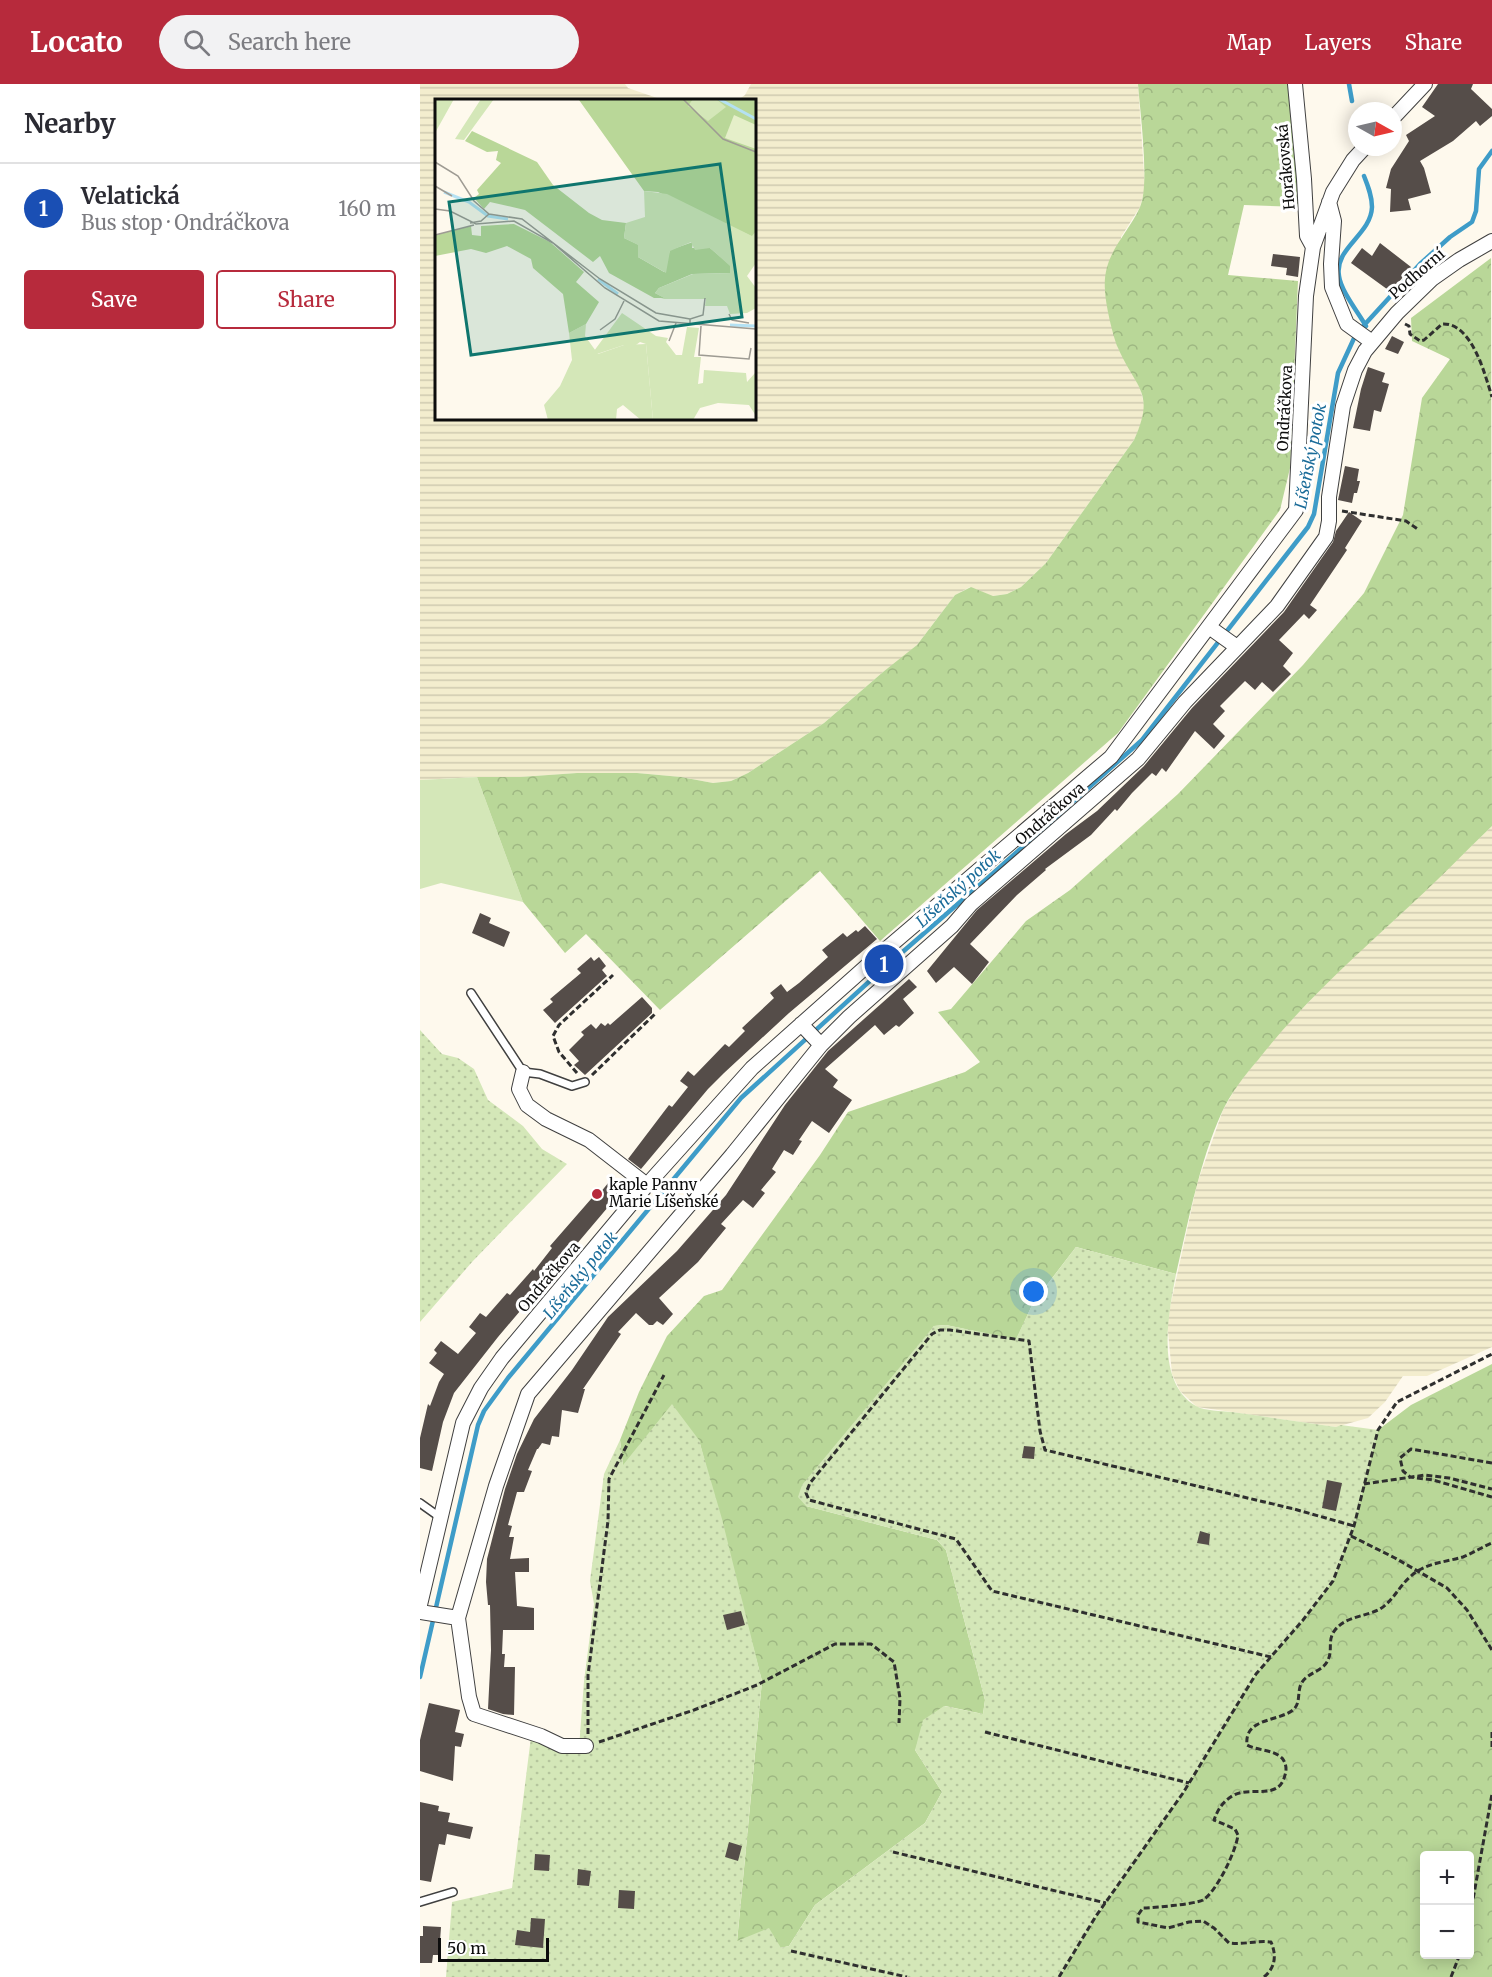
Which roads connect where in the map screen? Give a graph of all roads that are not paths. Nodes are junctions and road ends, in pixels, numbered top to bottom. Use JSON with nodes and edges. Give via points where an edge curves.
{"nodes":[{"id":1,"x":1295,"y":84,"type":"edge"},
{"id":2,"x":1425,"y":84,"type":"edge"},
{"id":3,"x":1402,"y":108,"type":"edge"},
{"id":4,"x":1357,"y":156,"type":"edge"},
{"id":5,"x":1329,"y":201,"type":"junction"},
{"id":6,"x":1492,"y":241,"type":"edge"},
{"id":7,"x":1312,"y":247,"type":"junction"},
{"id":8,"x":1368,"y":339,"type":"junction"},
{"id":9,"x":1223,"y":637,"type":"junction"},
{"id":10,"x":471,"y":993,"type":"dead end"},
{"id":11,"x":811,"y":1035,"type":"junction"},
{"id":12,"x":523,"y":1072,"type":"junction"},
{"id":13,"x":585,"y":1082,"type":"road end"},
{"id":14,"x":647,"y":1185,"type":"junction"},
{"id":15,"x":420,"y":1503,"type":"edge"},
{"id":16,"x":441,"y":1518,"type":"junction"},
{"id":17,"x":428,"y":1612,"type":"edge"},
{"id":18,"x":458,"y":1618,"type":"junction"},
{"id":19,"x":586,"y":1746,"type":"road end"},
{"id":20,"x":453,"y":1892,"type":"dead end"},
{"id":21,"x":420,"y":1902,"type":"edge"}],
"edges":[{"from":1,"to":7,"type":"street","name":"Horákovská","via":[[1307,236]]},
{"from":2,"to":3,"type":"street"},
{"from":4,"to":5,"type":"street","name":"Ondráčkova"},
{"from":5,"to":7,"type":"street","name":"Ondráčkova"},
{"from":5,"to":8,"type":"street","via":[[1334,221],[1332,286],[1349,327]]},
{"from":6,"to":8,"type":"street","name":"Podhorní","via":[[1432,279]]},
{"from":7,"to":9,"type":"street","name":"Ondráčkova","via":[[1306,296],[1296,510]]},
{"from":8,"to":9,"type":"street","name":"Ondráčkova","via":[[1342,406],[1323,543],[1257,629]]},
{"from":9,"to":11,"type":"street","name":"Ondráčkova","via":[[1111,757]]},
{"from":9,"to":11,"type":"street","name":"Ondráčkova","via":[[1185,702],[1138,759],[971,904],[952,926],[849,1017]]},
{"from":10,"to":12,"type":"lane"},
{"from":11,"to":14,"type":"street","name":"Ondráčkova","via":[[752,1068]]},
{"from":11,"to":18,"type":"street","name":"Ondráčkova","via":[[732,1155],[528,1394],[496,1486]]},
{"from":12,"to":13,"type":"lane","via":[[572,1086]]},
{"from":12,"to":14,"type":"street","via":[[519,1089],[527,1105],[589,1140]]},
{"from":14,"to":16,"type":"street","name":"Ondráčkova","via":[[481,1388],[463,1423]]},
{"from":15,"to":16,"type":"lane"},
{"from":16,"to":17,"type":"street","name":"Ondráčkova"},
{"from":17,"to":18,"type":"street","name":"Ondráčkova"},
{"from":18,"to":19,"type":"street","name":"Ondráčkova","via":[[474,1714],[562,1746]]},
{"from":20,"to":21,"type":"lane"}]}
